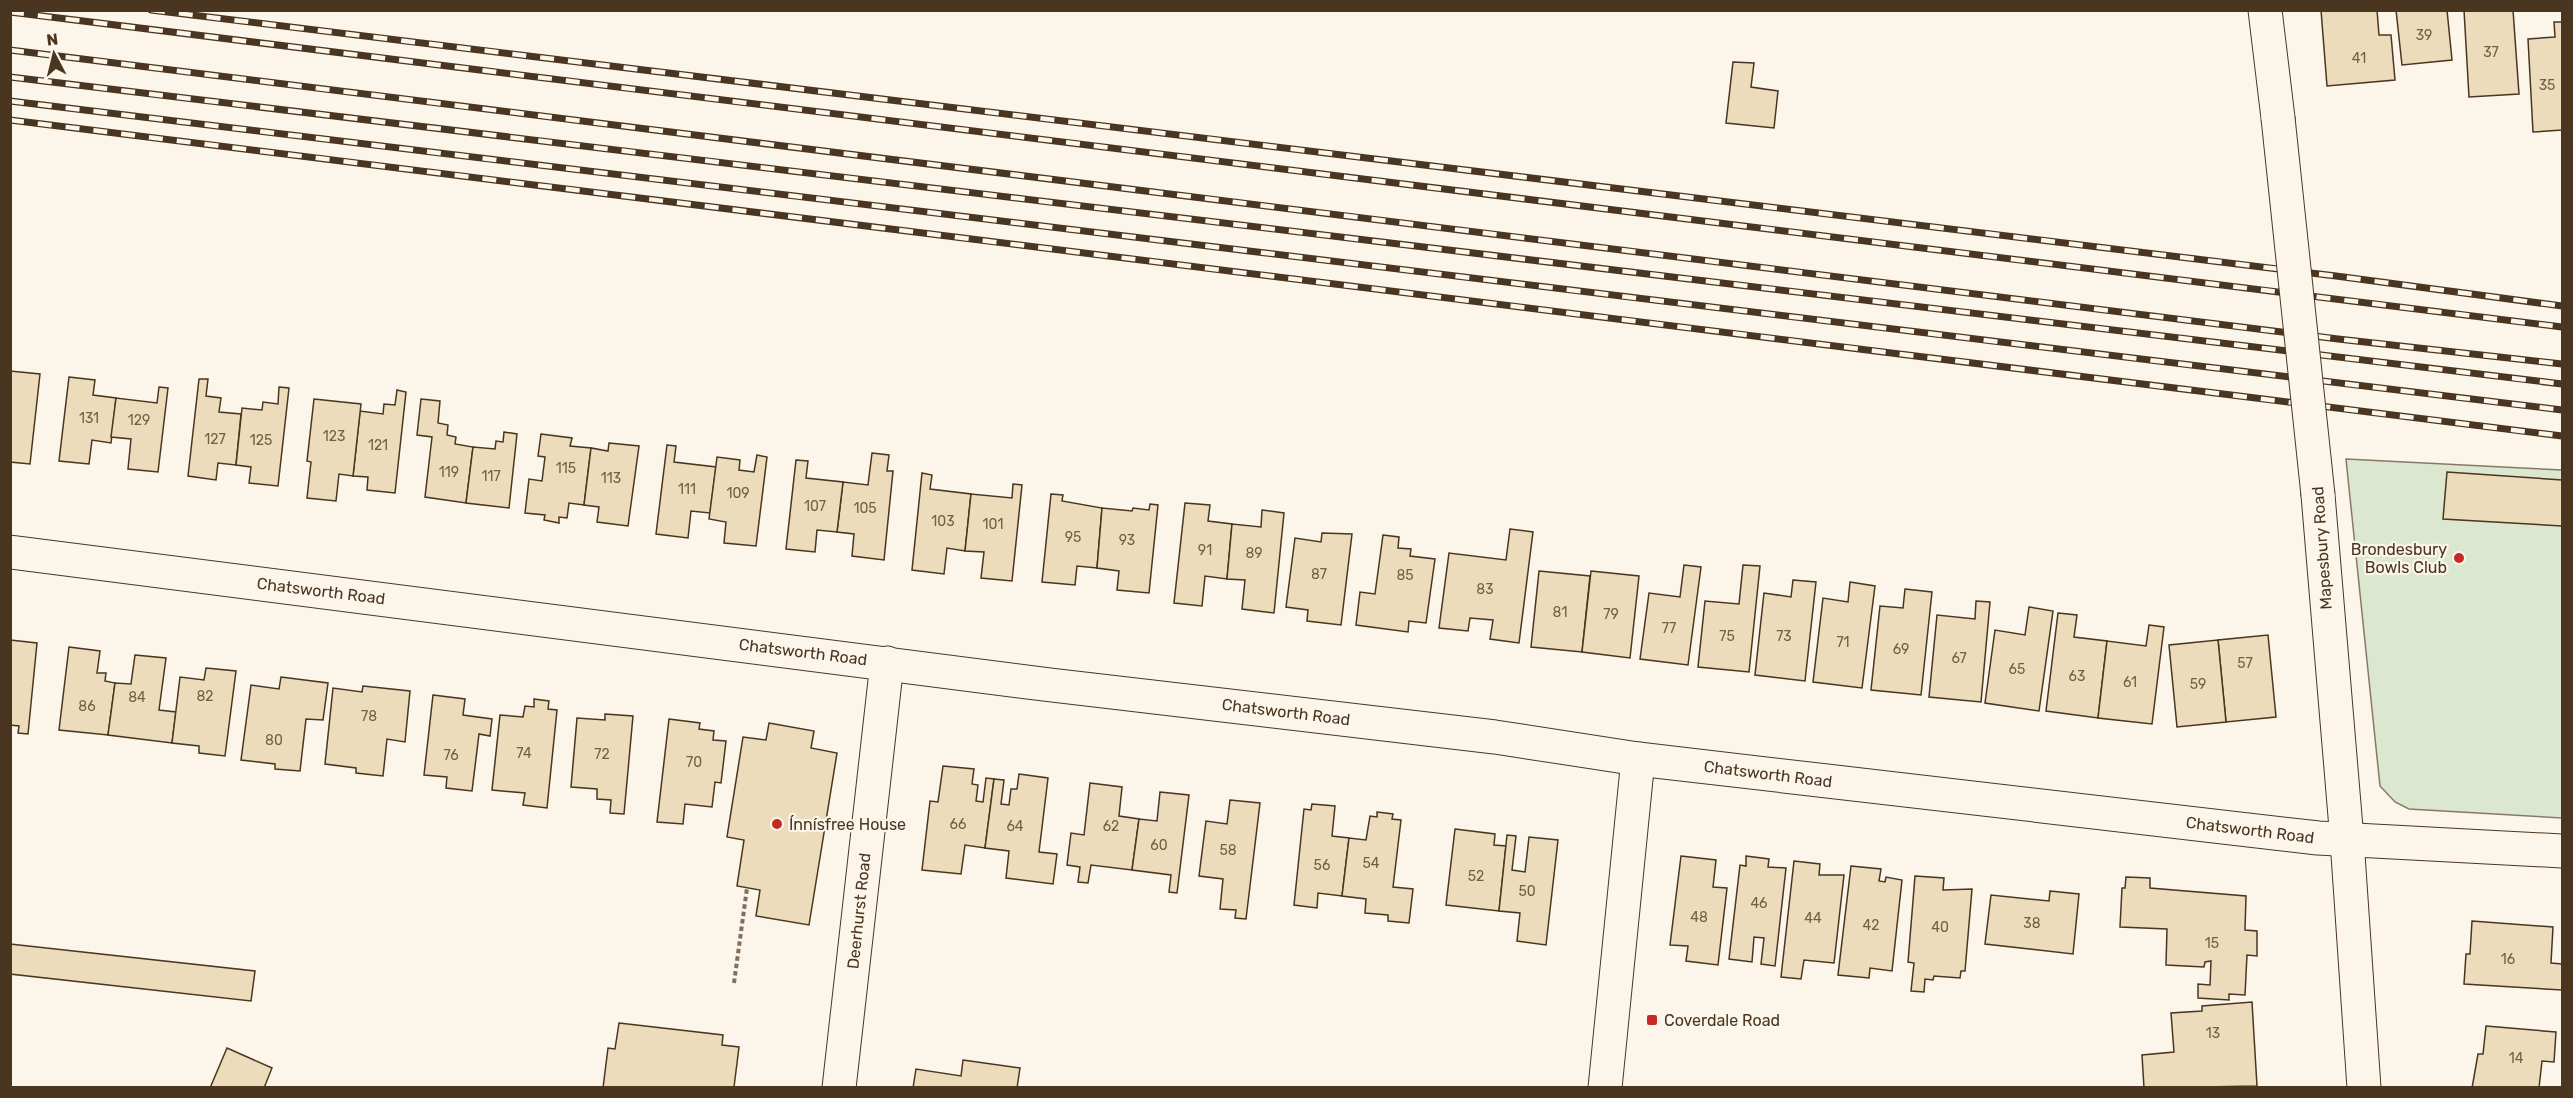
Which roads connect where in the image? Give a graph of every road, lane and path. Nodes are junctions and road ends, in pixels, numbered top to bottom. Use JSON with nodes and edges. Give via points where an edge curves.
{"nodes":[{"id":1,"x":2265,"y":10,"type":"edge"},
{"id":2,"x":10,"y":552,"type":"edge"},
{"id":3,"x":887,"y":663,"type":"junction"},
{"id":4,"x":1638,"y":759,"type":"junction"},
{"id":5,"x":2347,"y":840,"type":"junction"},
{"id":6,"x":2562,"y":851,"type":"edge"},
{"id":7,"x":747,"y":888,"type":"dead end"},
{"id":8,"x":734,"y":983,"type":"dead end"},
{"id":9,"x":839,"y":1088,"type":"edge"},
{"id":10,"x":1605,"y":1088,"type":"edge"},
{"id":11,"x":2364,"y":1088,"type":"edge"}],
"edges":[{"from":1,"to":5,"type":"street","name":"Mapesbury Road","bridge":true,"via":[[2318,495]]},
{"from":2,"to":3,"type":"street","name":"Chatsworth Road"},
{"from":3,"to":4,"type":"street","name":"Chatsworth Road","via":[[1495,737]]},
{"from":3,"to":9,"type":"street","name":"Deerhurst Road"},
{"from":4,"to":5,"type":"street","name":"Chatsworth Road"},
{"from":4,"to":10,"type":"street"},
{"from":5,"to":6,"type":"street","name":"Chatsworth Road"},
{"from":5,"to":11,"type":"street","name":"Mapesbury Road"},
{"from":7,"to":8,"type":"path"}]}
